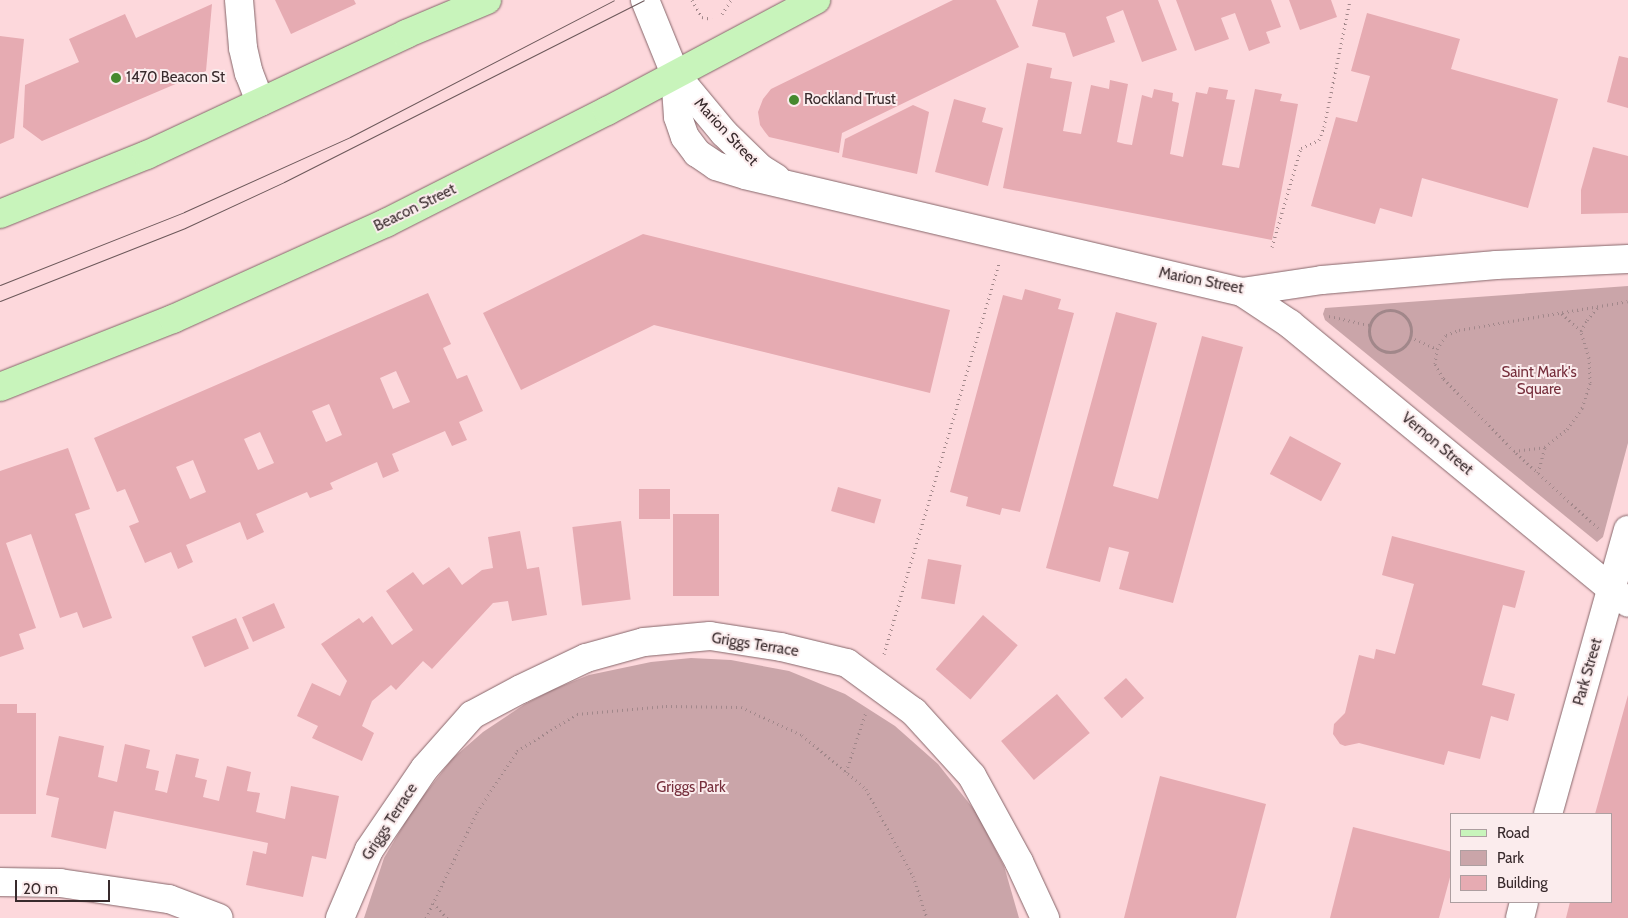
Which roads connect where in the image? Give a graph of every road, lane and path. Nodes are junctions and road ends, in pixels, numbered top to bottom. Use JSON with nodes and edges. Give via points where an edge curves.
{"nodes":[{"id":1,"x":239,"y":0,"type":"edge"},
{"id":2,"x":487,"y":0,"type":"edge"},
{"id":3,"x":645,"y":0,"type":"edge"},
{"id":4,"x":692,"y":0,"type":"edge"},
{"id":5,"x":731,"y":0,"type":"edge"},
{"id":6,"x":816,"y":0,"type":"edge"},
{"id":7,"x":1350,"y":0,"type":"edge"},
{"id":8,"x":674,"y":74,"type":"junction"},
{"id":9,"x":260,"y":102,"type":"junction"},
{"id":10,"x":0,"y":214,"type":"edge"},
{"id":11,"x":1272,"y":246,"type":"dead end"},
{"id":12,"x":1628,"y":259,"type":"edge"},
{"id":13,"x":1000,"y":261,"type":"dead end"},
{"id":14,"x":1242,"y":292,"type":"junction"},
{"id":15,"x":1628,"y":301,"type":"edge"},
{"id":16,"x":1597,"y":308,"type":"junction"},
{"id":17,"x":1561,"y":313,"type":"junction"},
{"id":18,"x":1323,"y":314,"type":"dead end"},
{"id":19,"x":1370,"y":326,"type":"junction"},
{"id":20,"x":1581,"y":331,"type":"junction"},
{"id":21,"x":1410,"y":336,"type":"junction"},
{"id":22,"x":1437,"y":349,"type":"junction"},
{"id":23,"x":0,"y":387,"type":"edge"},
{"id":24,"x":1545,"y":447,"type":"junction"},
{"id":25,"x":1514,"y":451,"type":"junction"},
{"id":26,"x":1537,"y":473,"type":"junction"},
{"id":27,"x":1600,"y":530,"type":"dead end"},
{"id":28,"x":1628,"y":530,"type":"edge"},
{"id":29,"x":1620,"y":596,"type":"edge"},
{"id":30,"x":875,"y":683,"type":"junction"},
{"id":31,"x":846,"y":772,"type":"junction"},
{"id":32,"x":1548,"y":813,"type":"edge"},
{"id":33,"x":0,"y":882,"type":"edge"},
{"id":34,"x":433,"y":903,"type":"junction"},
{"id":35,"x":1524,"y":903,"type":"edge"},
{"id":36,"x":219,"y":918,"type":"edge"},
{"id":37,"x":340,"y":918,"type":"edge"},
{"id":38,"x":426,"y":918,"type":"edge"},
{"id":39,"x":447,"y":918,"type":"edge"},
{"id":40,"x":927,"y":918,"type":"edge"},
{"id":41,"x":1045,"y":918,"type":"edge"},
{"id":42,"x":1520,"y":918,"type":"edge"}],
"edges":[{"from":1,"to":9,"type":"street","via":[[243,48]]},
{"from":2,"to":9,"type":"main road"},
{"from":3,"to":8,"type":"street","name":"Marion Street"},
{"from":4,"to":5,"type":"path","via":[[700,15],[710,20],[725,11]]},
{"from":6,"to":8,"type":"main road","name":"Beacon Street"},
{"from":7,"to":11,"type":"path","via":[[1320,140],[1301,148]]},
{"from":8,"to":14,"type":"street","name":"Marion Street","via":[[678,116],[685,136],[697,153],[716,166],[745,176]]},
{"from":8,"to":23,"type":"main road","name":"Beacon Street","via":[[427,202],[298,264],[173,319]]},
{"from":9,"to":10,"type":"main road","via":[[147,155]]},
{"from":12,"to":14,"type":"street","name":"Marion Street","via":[[1505,264],[1322,280]]},
{"from":13,"to":30,"type":"path"},
{"from":14,"to":29,"type":"street","name":"Vernon Street","via":[[1290,324]]},
{"from":15,"to":16,"type":"path"},
{"from":16,"to":17,"type":"path"},
{"from":16,"to":20,"type":"path"},
{"from":17,"to":20,"type":"path"},
{"from":17,"to":22,"type":"path","via":[[1459,330],[1446,336]]},
{"from":18,"to":19,"type":"path"},
{"from":19,"to":21,"type":"path","via":[[1376,314],[1395,311],[1401,313],[1409,324]]},
{"from":19,"to":21,"type":"path","via":[[1374,346],[1387,352],[1402,348]]},
{"from":20,"to":24,"type":"path","via":[[1589,358],[1588,392],[1582,408],[1567,429]]},
{"from":21,"to":22,"type":"path"},
{"from":22,"to":25,"type":"path","via":[[1435,364],[1443,378]]},
{"from":24,"to":25,"type":"path"},
{"from":24,"to":26,"type":"path"},
{"from":25,"to":26,"type":"path"},
{"from":26,"to":27,"type":"path"},
{"from":28,"to":29,"type":"street","name":"Park Street"},
{"from":29,"to":32,"type":"street","name":"Park Street"},
{"from":30,"to":31,"type":"path"},
{"from":30,"to":37,"type":"street","name":"Griggs Terrace","via":[[847,663],[781,647],[710,636],[644,642],[586,658],[472,715],[426,768],[369,850]]},
{"from":30,"to":41,"type":"street","name":"Griggs Terrace","via":[[914,712],[972,776]]},
{"from":31,"to":34,"type":"path","via":[[802,735],[741,707],[666,706],[577,714],[517,751],[477,812]]},
{"from":31,"to":40,"type":"path","via":[[866,789],[913,876]]},
{"from":33,"to":36,"type":"street","via":[[60,883],[168,899]]},
{"from":34,"to":38,"type":"path"},
{"from":34,"to":39,"type":"path"},
{"from":35,"to":42,"type":"street"}]}
